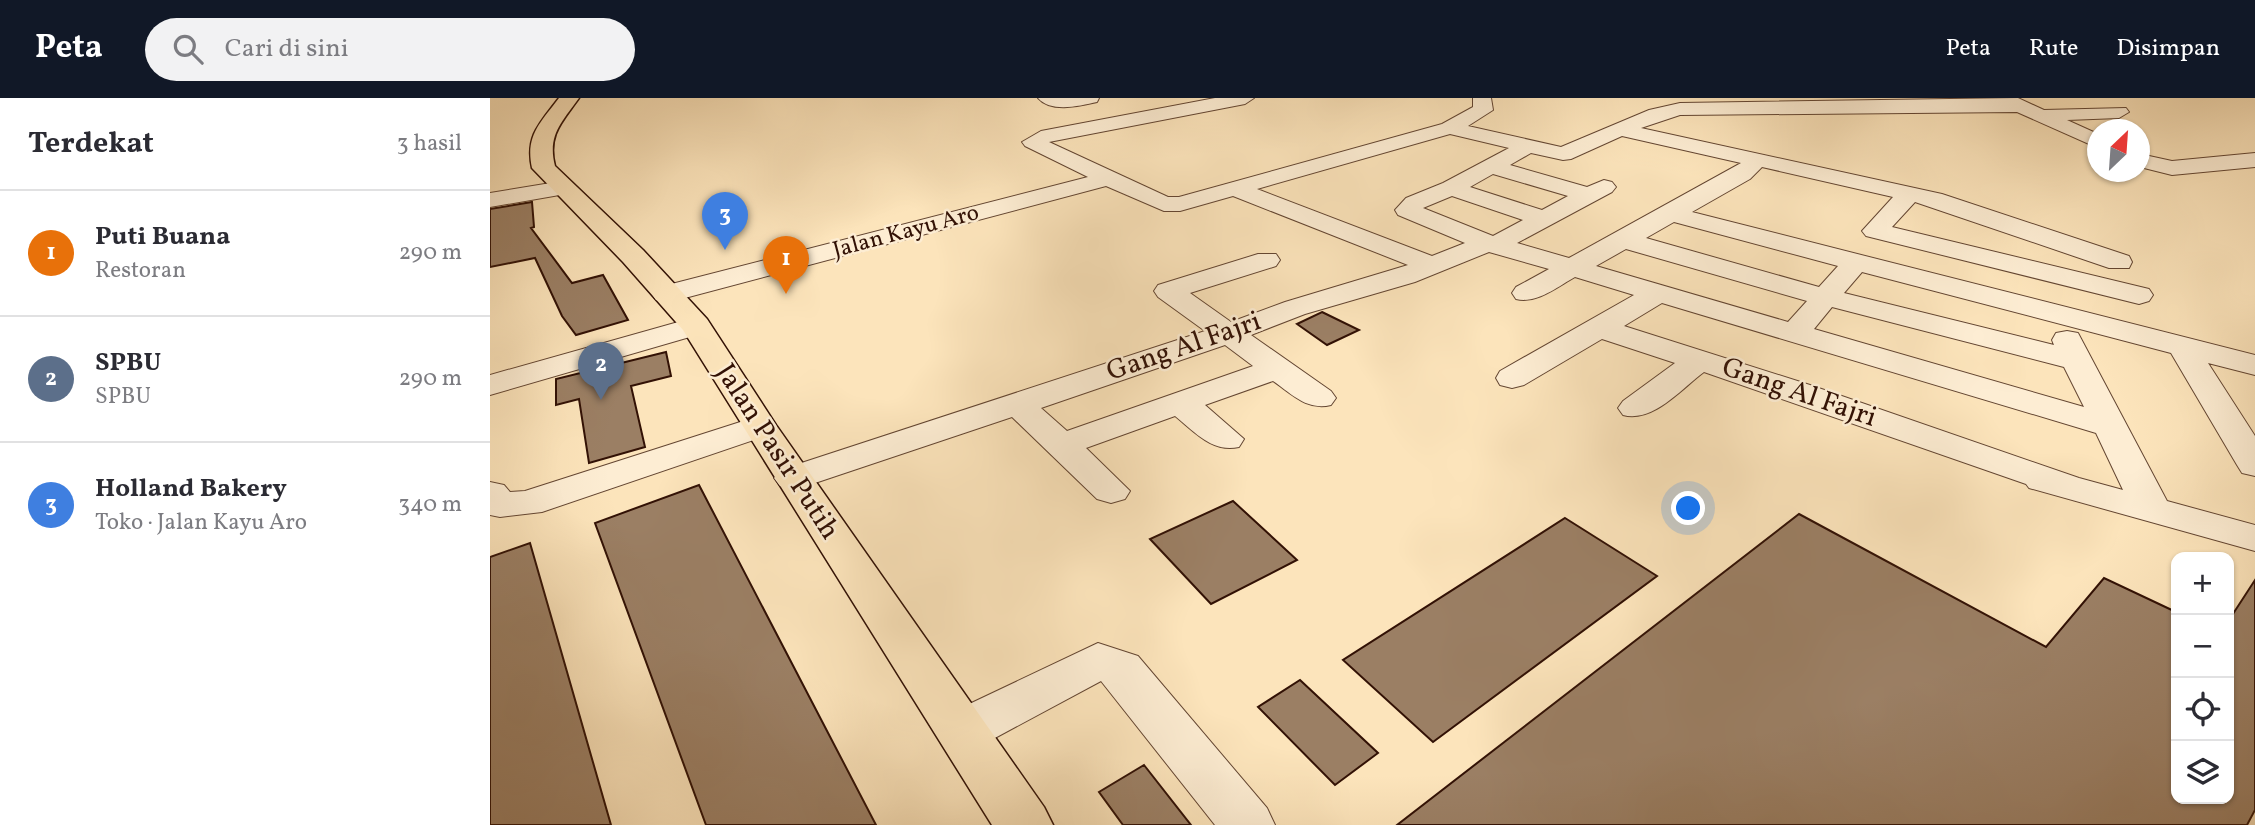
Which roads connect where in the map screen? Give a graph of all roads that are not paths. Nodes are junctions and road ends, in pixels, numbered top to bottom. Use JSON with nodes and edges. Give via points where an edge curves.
{"nodes":[{"id":1,"x":569,"y":98,"type":"edge"},
{"id":2,"x":1047,"y":98,"type":"edge"},
{"id":3,"x":1090,"y":98,"type":"edge"},
{"id":4,"x":1245,"y":98,"type":"edge"},
{"id":5,"x":1482,"y":98,"type":"edge"},
{"id":6,"x":2020,"y":106,"type":"edge"},
{"id":7,"x":2119,"y":112,"type":"dead end"},
{"id":8,"x":1449,"y":128,"type":"junction"},
{"id":9,"x":1619,"y":129,"type":"junction"},
{"id":10,"x":2087,"y":137,"type":"edge"},
{"id":11,"x":1526,"y":147,"type":"junction"},
{"id":12,"x":1754,"y":159,"type":"junction"},
{"id":13,"x":2255,"y":160,"type":"edge"},
{"id":14,"x":2150,"y":163,"type":"edge"},
{"id":15,"x":1493,"y":167,"type":"junction"},
{"id":16,"x":1105,"y":179,"type":"junction"},
{"id":17,"x":563,"y":188,"type":"junction"},
{"id":18,"x":1451,"y":188,"type":"junction"},
{"id":19,"x":1235,"y":189,"type":"junction"},
{"id":20,"x":490,"y":200,"type":"edge"},
{"id":21,"x":1902,"y":201,"type":"junction"},
{"id":22,"x":1671,"y":214,"type":"junction"},
{"id":23,"x":1544,"y":219,"type":"junction"},
{"id":24,"x":1624,"y":240,"type":"junction"},
{"id":25,"x":1493,"y":243,"type":"junction"},
{"id":26,"x":1267,"y":260,"type":"dead end"},
{"id":27,"x":1856,"y":262,"type":"junction"},
{"id":28,"x":1432,"y":265,"type":"junction"},
{"id":29,"x":1575,"y":266,"type":"junction"},
{"id":30,"x":2100,"y":286,"type":"junction"},
{"id":31,"x":1660,"y":292,"type":"junction"},
{"id":32,"x":1526,"y":293,"type":"dead end"},
{"id":33,"x":2138,"y":295,"type":"dead end"},
{"id":34,"x":1825,"y":297,"type":"junction"},
{"id":35,"x":682,"y":311,"type":"junction"},
{"id":36,"x":2057,"y":314,"type":"junction"},
{"id":37,"x":1599,"y":328,"type":"junction"},
{"id":38,"x":1794,"y":333,"type":"junction"},
{"id":39,"x":1225,"y":334,"type":"junction"},
{"id":40,"x":2183,"y":347,"type":"junction"},
{"id":41,"x":1700,"y":360,"type":"junction"},
{"id":42,"x":2075,"y":360,"type":"junction"},
{"id":43,"x":2255,"y":365,"type":"edge"},
{"id":44,"x":490,"y":369,"type":"edge"},
{"id":45,"x":1276,"y":369,"type":"junction"},
{"id":46,"x":1512,"y":378,"type":"dead end"},
{"id":47,"x":490,"y":384,"type":"edge"},
{"id":48,"x":1319,"y":398,"type":"dead end"},
{"id":49,"x":1180,"y":402,"type":"junction"},
{"id":50,"x":2216,"y":402,"type":"junction"},
{"id":51,"x":1017,"y":404,"type":"junction"},
{"id":52,"x":1634,"y":408,"type":"dead end"},
{"id":53,"x":2255,"y":412,"type":"edge"},
{"id":54,"x":2107,"y":425,"type":"junction"},
{"id":55,"x":759,"y":427,"type":"junction"},
{"id":56,"x":1226,"y":439,"type":"dead end"},
{"id":57,"x":1061,"y":445,"type":"junction"},
{"id":58,"x":2255,"y":465,"type":"edge"},
{"id":59,"x":793,"y":478,"type":"junction"},
{"id":60,"x":1111,"y":491,"type":"dead end"},
{"id":61,"x":490,"y":494,"type":"edge"},
{"id":62,"x":2151,"y":508,"type":"junction"},
{"id":63,"x":2255,"y":538,"type":"edge"},
{"id":64,"x":962,"y":731,"type":"junction"},
{"id":65,"x":1024,"y":825,"type":"edge"},
{"id":66,"x":1248,"y":825,"type":"edge"}],
"edges":[{"from":1,"to":17,"type":"highway","name":"Jalan Pasir Putih","via":[[539,148],[544,168]]},
{"from":2,"to":3,"type":"street","via":[[1061,102]]},
{"from":4,"to":16,"type":"street","via":[[1032,142]]},
{"from":5,"to":8,"type":"street","via":[[1483,110]]},
{"from":6,"to":7,"type":"street"},
{"from":6,"to":9,"type":"street","via":[[1679,109]]},
{"from":6,"to":10,"type":"street"},
{"from":8,"to":11,"type":"street"},
{"from":8,"to":19,"type":"street"},
{"from":9,"to":11,"type":"street","via":[[1569,153]]},
{"from":9,"to":12,"type":"street"},
{"from":11,"to":15,"type":"street"},
{"from":12,"to":21,"type":"street"},
{"from":12,"to":22,"type":"street","via":[[1755,164],[1742,174]]},
{"from":13,"to":14,"type":"street","via":[[2172,168]]},
{"from":15,"to":18,"type":"street"},
{"from":15,"to":23,"type":"street","via":[[1597,191]]},
{"from":16,"to":19,"type":"street","via":[[1173,204]]},
{"from":16,"to":35,"type":"street","name":"Jalan Kayu Aro"},
{"from":17,"to":20,"type":"street"},
{"from":17,"to":35,"type":"highway","name":"Jalan Pasir Putih","via":[[634,256]]},
{"from":18,"to":23,"type":"street"},
{"from":18,"to":25,"type":"street","via":[[1407,210]]},
{"from":19,"to":28,"type":"street"},
{"from":21,"to":30,"type":"street","via":[[2122,258]]},
{"from":21,"to":30,"type":"street","via":[[1875,231]]},
{"from":22,"to":24,"type":"street"},
{"from":22,"to":27,"type":"street"},
{"from":23,"to":25,"type":"street"},
{"from":24,"to":29,"type":"street"},
{"from":24,"to":34,"type":"street"},
{"from":25,"to":28,"type":"street","name":"Gang Al Fajri"},
{"from":25,"to":29,"type":"street","name":"Gang Al Fajri"},
{"from":26,"to":39,"type":"street","via":[[1168,291]]},
{"from":27,"to":34,"type":"street","name":"Gang Al Fajri"},
{"from":27,"to":36,"type":"street"},
{"from":28,"to":39,"type":"street","name":"Gang Al Fajri"},
{"from":29,"to":31,"type":"street","name":"Gang Al Fajri"},
{"from":29,"to":32,"type":"street"},
{"from":30,"to":33,"type":"street"},
{"from":31,"to":37,"type":"street"},
{"from":31,"to":38,"type":"street","name":"Gang Al Fajri"},
{"from":34,"to":38,"type":"street","name":"Gang Al Fajri"},
{"from":34,"to":42,"type":"street"},
{"from":35,"to":44,"type":"street"},
{"from":35,"to":47,"type":"street","name":"Jalan Kayu Aro"},
{"from":35,"to":55,"type":"highway","name":"Jalan Pasir Putih"},
{"from":36,"to":40,"type":"street"},
{"from":36,"to":42,"type":"street"},
{"from":37,"to":41,"type":"street","name":"Gang Al Fajri"},
{"from":37,"to":46,"type":"street"},
{"from":38,"to":54,"type":"street"},
{"from":39,"to":45,"type":"street"},
{"from":39,"to":51,"type":"street","name":"Gang Al Fajri"},
{"from":40,"to":43,"type":"street"},
{"from":40,"to":50,"type":"street"},
{"from":41,"to":52,"type":"street"},
{"from":41,"to":62,"type":"street","name":"Gang Al Fajri","via":[[1798,392],[1794,409],[1804,418]]},
{"from":42,"to":54,"type":"street"},
{"from":45,"to":48,"type":"street"},
{"from":45,"to":49,"type":"street"},
{"from":49,"to":56,"type":"street"},
{"from":49,"to":57,"type":"street"},
{"from":50,"to":53,"type":"street"},
{"from":50,"to":58,"type":"street"},
{"from":51,"to":57,"type":"street"},
{"from":51,"to":59,"type":"street","name":"Gang Al Fajri"},
{"from":54,"to":62,"type":"street"},
{"from":55,"to":59,"type":"highway","name":"Jalan Pasir Putih"},
{"from":55,"to":61,"type":"street","via":[[528,503],[500,505]]},
{"from":57,"to":60,"type":"street"},
{"from":59,"to":64,"type":"highway","name":"Jalan Pasir Putih"},
{"from":62,"to":63,"type":"street"},
{"from":64,"to":65,"type":"highway","name":"Jalan Pasir Putih"},
{"from":64,"to":66,"type":"street","via":[[1098,661],[1111,664],[1121,669]]}]}
